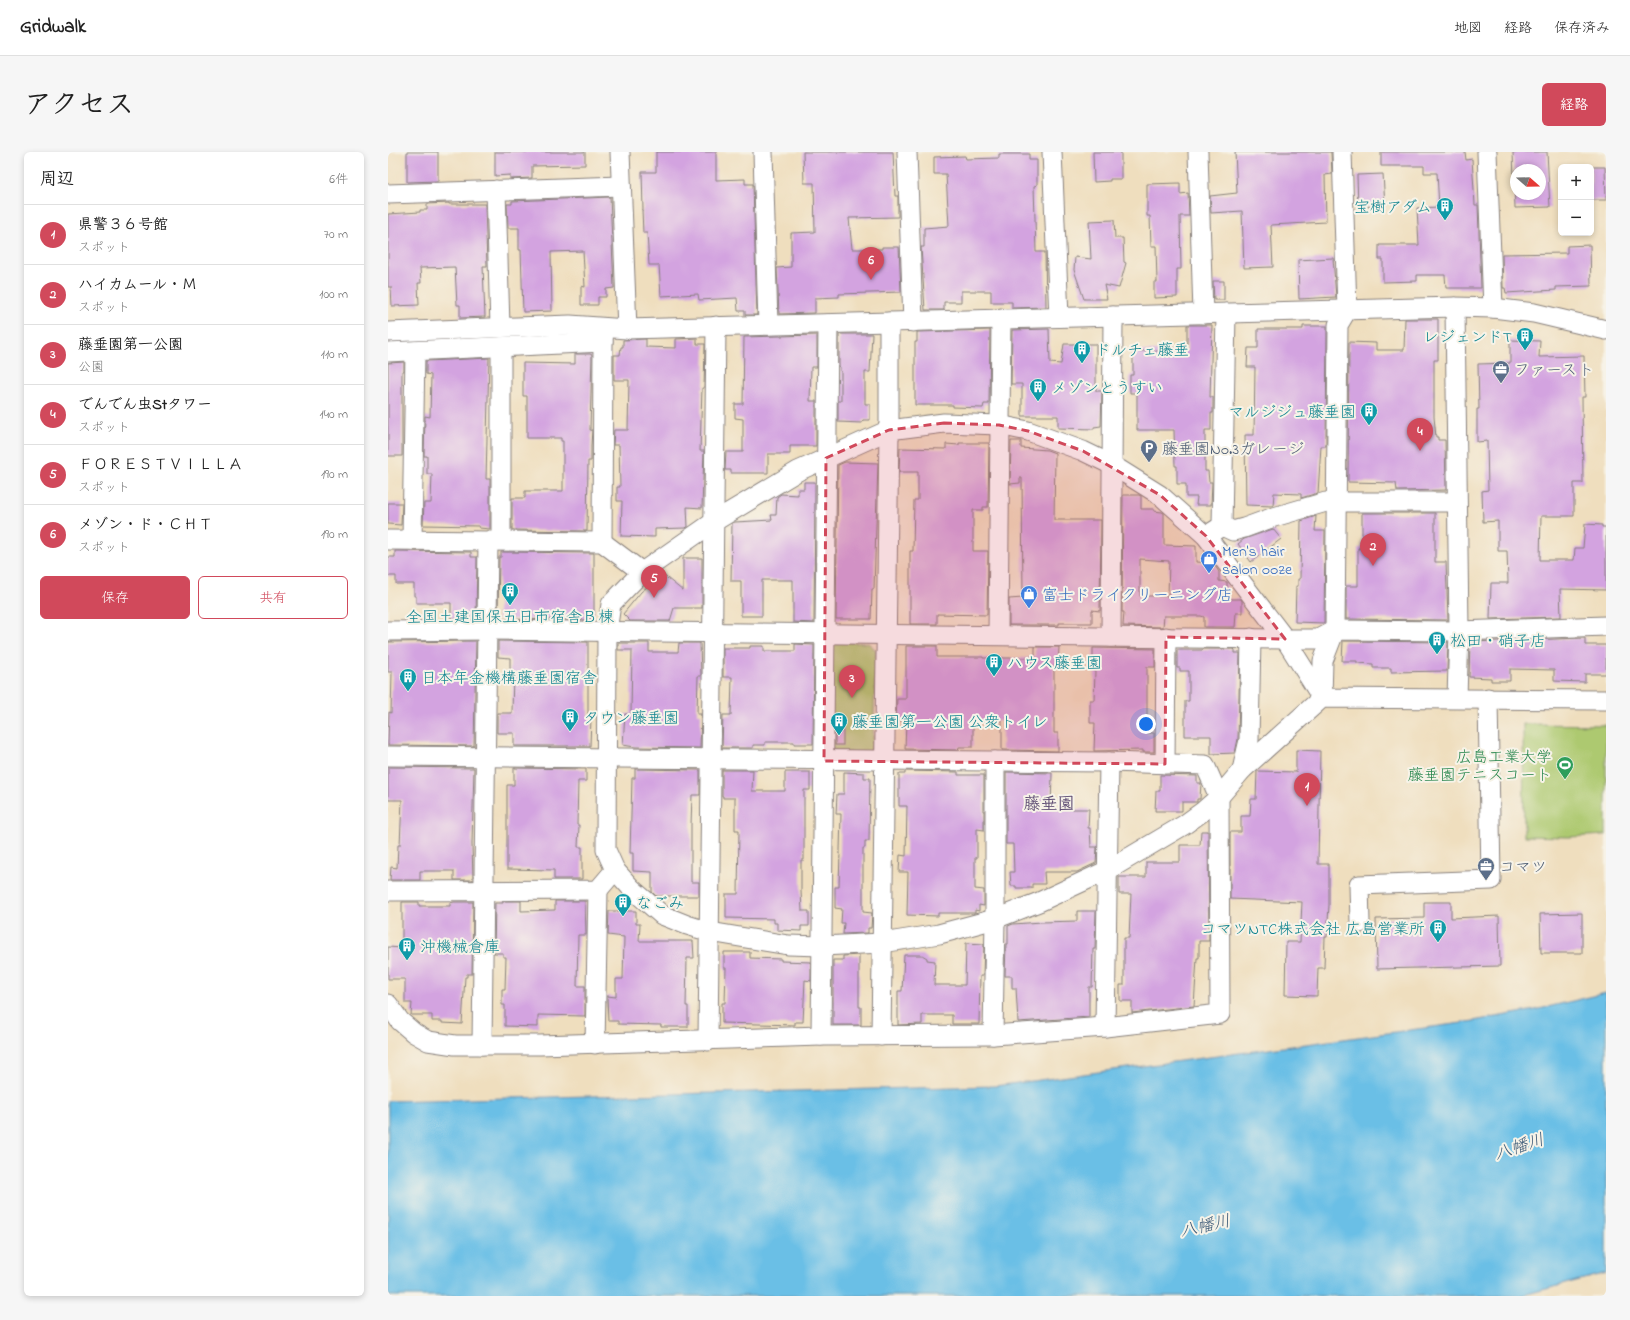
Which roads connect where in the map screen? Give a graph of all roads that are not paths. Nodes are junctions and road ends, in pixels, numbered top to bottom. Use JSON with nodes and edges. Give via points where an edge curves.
{"nodes":[{"id":1,"x":620,"y":152,"type":"edge"},
{"id":2,"x":763,"y":152,"type":"edge"},
{"id":3,"x":907,"y":152,"type":"edge"},
{"id":4,"x":1052,"y":152,"type":"edge"},
{"id":5,"x":1198,"y":152,"type":"edge"},
{"id":6,"x":1342,"y":152,"type":"edge"},
{"id":7,"x":1487,"y":152,"type":"edge"},
{"id":8,"x":622,"y":186,"type":"junction"},
{"id":9,"x":496,"y":190,"type":"junction"},
{"id":10,"x":388,"y":194,"type":"edge"},
{"id":11,"x":1455,"y":307,"type":"junction"},
{"id":12,"x":1493,"y":308,"type":"junction"},
{"id":13,"x":1347,"y":310,"type":"junction"},
{"id":14,"x":1226,"y":313,"type":"junction"},
{"id":15,"x":1203,"y":314,"type":"junction"},
{"id":16,"x":1113,"y":316,"type":"junction"},
{"id":17,"x":1059,"y":317,"type":"junction"},
{"id":18,"x":1001,"y":318,"type":"junction"},
{"id":19,"x":889,"y":322,"type":"junction"},
{"id":20,"x":913,"y":322,"type":"junction"},
{"id":21,"x":828,"y":324,"type":"junction"},
{"id":22,"x":768,"y":325,"type":"junction"},
{"id":23,"x":716,"y":326,"type":"junction"},
{"id":24,"x":500,"y":327,"type":"junction"},
{"id":25,"x":628,"y":329,"type":"junction"},
{"id":26,"x":1606,"y":330,"type":"edge"},
{"id":27,"x":388,"y":332,"type":"edge"},
{"id":28,"x":604,"y":335,"type":"junction"},
{"id":29,"x":501,"y":347,"type":"junction"},
{"id":30,"x":415,"y":351,"type":"junction"},
{"id":31,"x":388,"y":352,"type":"edge"},
{"id":32,"x":999,"y":425,"type":"junction"},
{"id":33,"x":889,"y":430,"type":"junction"},
{"id":34,"x":826,"y":458,"type":"junction"},
{"id":35,"x":1112,"y":465,"type":"junction"},
{"id":36,"x":1336,"y":502,"type":"junction"},
{"id":37,"x":1456,"y":502,"type":"junction"},
{"id":38,"x":715,"y":521,"type":"junction"},
{"id":39,"x":1222,"y":526,"type":"junction"},
{"id":40,"x":1206,"y":536,"type":"junction"},
{"id":41,"x":388,"y":540,"type":"edge"},
{"id":42,"x":412,"y":540,"type":"junction"},
{"id":43,"x":494,"y":540,"type":"junction"},
{"id":44,"x":602,"y":542,"type":"junction"},
{"id":45,"x":642,"y":572,"type":"junction"},
{"id":46,"x":1606,"y":626,"type":"edge"},
{"id":47,"x":488,"y":630,"type":"junction"},
{"id":48,"x":1335,"y":630,"type":"junction"},
{"id":49,"x":388,"y":631,"type":"edge"},
{"id":50,"x":1459,"y":631,"type":"junction"},
{"id":51,"x":607,"y":632,"type":"junction"},
{"id":52,"x":714,"y":632,"type":"junction"},
{"id":53,"x":826,"y":634,"type":"junction"},
{"id":54,"x":886,"y":635,"type":"junction"},
{"id":55,"x":998,"y":635,"type":"junction"},
{"id":56,"x":1111,"y":637,"type":"junction"},
{"id":57,"x":1166,"y":638,"type":"junction"},
{"id":58,"x":1251,"y":638,"type":"junction"},
{"id":59,"x":1285,"y":639,"type":"junction"},
{"id":60,"x":1322,"y":698,"type":"junction"},
{"id":61,"x":1457,"y":698,"type":"junction"},
{"id":62,"x":1488,"y":698,"type":"junction"},
{"id":63,"x":1606,"y":700,"type":"edge"},
{"id":64,"x":388,"y":756,"type":"edge"},
{"id":65,"x":486,"y":757,"type":"junction"},
{"id":66,"x":606,"y":757,"type":"junction"},
{"id":67,"x":711,"y":760,"type":"junction"},
{"id":68,"x":824,"y":761,"type":"junction"},
{"id":69,"x":884,"y":761,"type":"junction"},
{"id":70,"x":995,"y":761,"type":"junction"},
{"id":71,"x":1110,"y":762,"type":"junction"},
{"id":72,"x":1165,"y":764,"type":"junction"},
{"id":73,"x":1242,"y":770,"type":"junction"},
{"id":74,"x":1219,"y":797,"type":"junction"},
{"id":75,"x":615,"y":870,"type":"junction"},
{"id":76,"x":1108,"y":870,"type":"junction"},
{"id":77,"x":598,"y":890,"type":"junction"},
{"id":78,"x":388,"y":891,"type":"edge"},
{"id":79,"x":484,"y":891,"type":"junction"},
{"id":80,"x":995,"y":919,"type":"junction"},
{"id":81,"x":1360,"y":923,"type":"dead end"},
{"id":82,"x":710,"y":932,"type":"junction"},
{"id":83,"x":882,"y":943,"type":"junction"},
{"id":84,"x":822,"y":946,"type":"junction"},
{"id":85,"x":388,"y":1004,"type":"edge"},
{"id":86,"x":1105,"y":1027,"type":"junction"},
{"id":87,"x":993,"y":1034,"type":"junction"},
{"id":88,"x":821,"y":1036,"type":"junction"},
{"id":89,"x":881,"y":1036,"type":"junction"},
{"id":90,"x":708,"y":1041,"type":"junction"},
{"id":91,"x":595,"y":1044,"type":"junction"},
{"id":92,"x":482,"y":1045,"type":"junction"}],
"edges":[{"from":1,"to":8,"type":"street"},
{"from":2,"to":22,"type":"street"},
{"from":3,"to":20,"type":"street"},
{"from":4,"to":17,"type":"street"},
{"from":5,"to":15,"type":"street"},
{"from":6,"to":13,"type":"street"},
{"from":7,"to":12,"type":"street"},
{"from":8,"to":9,"type":"street"},
{"from":8,"to":25,"type":"street"},
{"from":9,"to":10,"type":"street"},
{"from":9,"to":24,"type":"street"},
{"from":11,"to":12,"type":"street"},
{"from":11,"to":13,"type":"street"},
{"from":11,"to":37,"type":"street"},
{"from":12,"to":26,"type":"street","via":[[1534,313]]},
{"from":13,"to":14,"type":"street"},
{"from":13,"to":36,"type":"street","via":[[1338,325]]},
{"from":14,"to":15,"type":"street"},
{"from":14,"to":39,"type":"street"},
{"from":15,"to":16,"type":"street"},
{"from":16,"to":17,"type":"street"},
{"from":16,"to":35,"type":"street"},
{"from":17,"to":18,"type":"street"},
{"from":18,"to":20,"type":"street"},
{"from":18,"to":32,"type":"street"},
{"from":19,"to":20,"type":"street"},
{"from":19,"to":21,"type":"street"},
{"from":19,"to":33,"type":"street"},
{"from":21,"to":22,"type":"street"},
{"from":21,"to":34,"type":"street"},
{"from":22,"to":23,"type":"street"},
{"from":23,"to":25,"type":"street"},
{"from":23,"to":38,"type":"street"},
{"from":24,"to":27,"type":"street"},
{"from":24,"to":28,"type":"street","via":[[570,325]]},
{"from":25,"to":28,"type":"street"},
{"from":28,"to":29,"type":"street"},
{"from":28,"to":44,"type":"street"},
{"from":29,"to":30,"type":"street"},
{"from":29,"to":43,"type":"street"},
{"from":30,"to":31,"type":"street"},
{"from":30,"to":42,"type":"street"},
{"from":32,"to":33,"type":"street","via":[[944,423]]},
{"from":32,"to":35,"type":"street","via":[[1054,440]]},
{"from":32,"to":55,"type":"street"},
{"from":33,"to":34,"type":"street"},
{"from":33,"to":54,"type":"street"},
{"from":34,"to":38,"type":"street","via":[[798,471]]},
{"from":34,"to":53,"type":"street"},
{"from":35,"to":40,"type":"street","via":[[1160,495]]},
{"from":35,"to":56,"type":"street"},
{"from":36,"to":37,"type":"street"},
{"from":36,"to":39,"type":"street","via":[[1326,502],[1233,531]]},
{"from":36,"to":48,"type":"street"},
{"from":37,"to":50,"type":"street"},
{"from":38,"to":45,"type":"street"},
{"from":38,"to":52,"type":"street"},
{"from":39,"to":40,"type":"street"},
{"from":40,"to":59,"type":"street"},
{"from":41,"to":42,"type":"street"},
{"from":42,"to":43,"type":"street"},
{"from":43,"to":44,"type":"street"},
{"from":43,"to":47,"type":"street"},
{"from":44,"to":45,"type":"street"},
{"from":45,"to":51,"type":"street","via":[[611,604]]},
{"from":46,"to":50,"type":"street"},
{"from":47,"to":49,"type":"street"},
{"from":47,"to":51,"type":"street"},
{"from":47,"to":65,"type":"street"},
{"from":48,"to":50,"type":"street"},
{"from":48,"to":59,"type":"street","via":[[1318,639]]},
{"from":48,"to":60,"type":"street","via":[[1324,661]]},
{"from":50,"to":61,"type":"street"},
{"from":51,"to":52,"type":"street"},
{"from":51,"to":66,"type":"street"},
{"from":52,"to":53,"type":"street"},
{"from":52,"to":67,"type":"street"},
{"from":53,"to":54,"type":"street"},
{"from":53,"to":68,"type":"street"},
{"from":54,"to":55,"type":"street"},
{"from":54,"to":69,"type":"street"},
{"from":55,"to":56,"type":"street"},
{"from":56,"to":57,"type":"street"},
{"from":57,"to":58,"type":"street"},
{"from":57,"to":72,"type":"street"},
{"from":58,"to":59,"type":"street"},
{"from":58,"to":73,"type":"street","via":[[1249,740]]},
{"from":59,"to":60,"type":"street"},
{"from":60,"to":61,"type":"street"},
{"from":60,"to":73,"type":"street"},
{"from":61,"to":62,"type":"street"},
{"from":62,"to":63,"type":"street"},
{"from":62,"to":81,"type":"street","via":[[1491,880],[1359,885]]},
{"from":64,"to":65,"type":"street"},
{"from":65,"to":66,"type":"street"},
{"from":65,"to":79,"type":"street"},
{"from":66,"to":67,"type":"street"},
{"from":66,"to":75,"type":"street","via":[[606,850]]},
{"from":67,"to":68,"type":"street"},
{"from":67,"to":82,"type":"street"},
{"from":68,"to":69,"type":"street"},
{"from":68,"to":84,"type":"street"},
{"from":69,"to":70,"type":"street"},
{"from":69,"to":83,"type":"street"},
{"from":70,"to":71,"type":"street"},
{"from":70,"to":80,"type":"street"},
{"from":71,"to":72,"type":"street"},
{"from":71,"to":76,"type":"street"},
{"from":72,"to":74,"type":"street","via":[[1205,765]]},
{"from":73,"to":74,"type":"street"},
{"from":74,"to":76,"type":"street","via":[[1184,825]]},
{"from":74,"to":86,"type":"street","via":[[1220,1014]]},
{"from":75,"to":77,"type":"street"},
{"from":75,"to":82,"type":"street","via":[[662,915]]},
{"from":76,"to":80,"type":"street"},
{"from":76,"to":86,"type":"street"},
{"from":77,"to":79,"type":"street"},
{"from":77,"to":91,"type":"street"},
{"from":78,"to":79,"type":"street"},
{"from":79,"to":92,"type":"street"},
{"from":80,"to":83,"type":"street","via":[[939,934]]},
{"from":80,"to":87,"type":"street"},
{"from":82,"to":84,"type":"street","via":[[788,945]]},
{"from":82,"to":90,"type":"street"},
{"from":83,"to":84,"type":"street"},
{"from":83,"to":89,"type":"street"},
{"from":84,"to":88,"type":"street"},
{"from":85,"to":92,"type":"street","via":[[400,1021],[428,1041]]},
{"from":86,"to":87,"type":"street"},
{"from":87,"to":89,"type":"street"},
{"from":88,"to":89,"type":"street"},
{"from":88,"to":90,"type":"street"},
{"from":90,"to":91,"type":"street"},
{"from":91,"to":92,"type":"street"}]}
